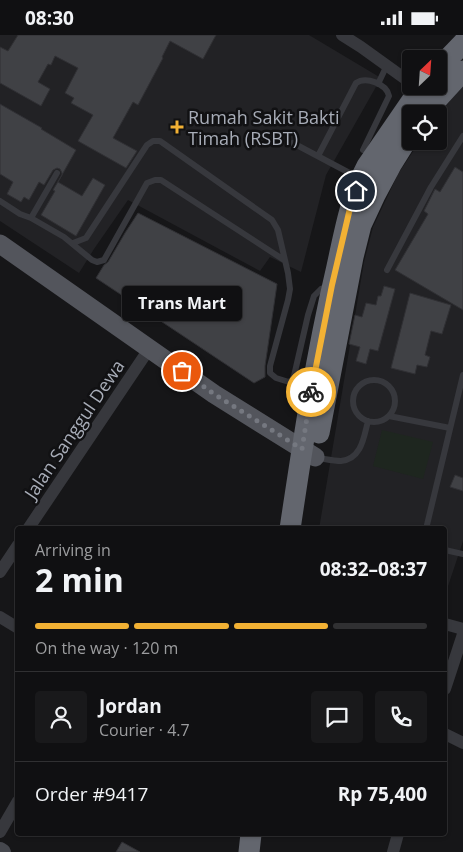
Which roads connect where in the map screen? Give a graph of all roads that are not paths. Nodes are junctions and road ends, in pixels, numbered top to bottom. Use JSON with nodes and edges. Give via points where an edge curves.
{"nodes":[{"id":1,"x":342,"y":35,"type":"edge"},
{"id":2,"x":463,"y":43,"type":"edge"},
{"id":3,"x":448,"y":59,"type":"edge"},
{"id":4,"x":387,"y":65,"type":"junction"},
{"id":5,"x":463,"y":71,"type":"edge"},
{"id":6,"x":402,"y":76,"type":"edge"},
{"id":7,"x":378,"y":84,"type":"junction"},
{"id":8,"x":411,"y":95,"type":"edge"},
{"id":9,"x":433,"y":105,"type":"edge"},
{"id":10,"x":463,"y":137,"type":"edge"},
{"id":11,"x":293,"y":143,"type":"dead end"},
{"id":12,"x":402,"y":147,"type":"edge"},
{"id":13,"x":363,"y":150,"type":"dead end"},
{"id":14,"x":318,"y":156,"type":"junction"},
{"id":15,"x":57,"y":173,"type":"dead end"},
{"id":16,"x":360,"y":179,"type":"junction"},
{"id":17,"x":0,"y":201,"type":"edge"},
{"id":18,"x":31,"y":218,"type":"junction"},
{"id":19,"x":73,"y":243,"type":"junction"},
{"id":20,"x":0,"y":244,"type":"edge"},
{"id":21,"x":284,"y":260,"type":"junction"},
{"id":22,"x":387,"y":270,"type":"dead end"},
{"id":23,"x":332,"y":285,"type":"junction"},
{"id":24,"x":150,"y":349,"type":"junction"},
{"id":25,"x":463,"y":375,"type":"edge"},
{"id":26,"x":389,"y":415,"type":"junction"},
{"id":27,"x":368,"y":421,"type":"junction"},
{"id":28,"x":450,"y":427,"type":"junction"},
{"id":29,"x":309,"y":453,"type":"junction"},
{"id":30,"x":30,"y":526,"type":"edge"},
{"id":31,"x":291,"y":526,"type":"edge"},
{"id":32,"x":305,"y":526,"type":"edge"},
{"id":33,"x":427,"y":526,"type":"edge"},
{"id":34,"x":15,"y":550,"type":"edge"},
{"id":35,"x":447,"y":550,"type":"edge"},
{"id":36,"x":463,"y":554,"type":"edge"},
{"id":37,"x":0,"y":572,"type":"edge"},
{"id":38,"x":0,"y":617,"type":"edge"},
{"id":39,"x":15,"y":625,"type":"edge"},
{"id":40,"x":447,"y":625,"type":"edge"},
{"id":41,"x":462,"y":636,"type":"edge"},
{"id":42,"x":447,"y":683,"type":"edge"},
{"id":43,"x":447,"y":735,"type":"edge"},
{"id":44,"x":463,"y":743,"type":"edge"},
{"id":45,"x":15,"y":806,"type":"edge"},
{"id":46,"x":0,"y":832,"type":"edge"},
{"id":47,"x":251,"y":836,"type":"edge"},
{"id":48,"x":264,"y":836,"type":"edge"},
{"id":49,"x":397,"y":836,"type":"edge"},
{"id":50,"x":249,"y":852,"type":"edge"},
{"id":51,"x":263,"y":852,"type":"edge"},
{"id":52,"x":392,"y":852,"type":"edge"}],
"edges":[{"from":1,"to":4,"type":"street"},
{"from":2,"to":3,"type":"highway"},
{"from":4,"to":6,"type":"street"},
{"from":4,"to":7,"type":"lane"},
{"from":5,"to":9,"type":"highway"},
{"from":7,"to":13,"type":"lane","via":[[388,91],[389,96]]},
{"from":7,"to":14,"type":"lane","via":[[366,80],[356,83]]},
{"from":8,"to":16,"type":"highway"},
{"from":10,"to":22,"type":"lane","via":[[431,187]]},
{"from":11,"to":14,"type":"lane"},
{"from":12,"to":29,"type":"highway","via":[[361,225]]},
{"from":14,"to":16,"type":"lane"},
{"from":15,"to":18,"type":"lane"},
{"from":16,"to":23,"type":"highway"},
{"from":17,"to":18,"type":"lane"},
{"from":18,"to":19,"type":"lane"},
{"from":19,"to":21,"type":"lane","via":[[92,260],[104,260],[147,183],[161,180]]},
{"from":19,"to":21,"type":"lane","via":[[86,238],[147,145],[160,141],[272,220],[278,230]]},
{"from":20,"to":24,"type":"main road"},
{"from":21,"to":23,"type":"lane","via":[[290,289],[270,365],[270,373],[276,378],[292,380],[314,296]]},
{"from":23,"to":29,"type":"highway","via":[[314,372]]},
{"from":24,"to":29,"type":"main road","via":[[214,394]]},
{"from":24,"to":30,"type":"street","name":"Jalan Sanggul Dewa"},
{"from":25,"to":28,"type":"lane"},
{"from":26,"to":27,"type":"lane","via":[[382,420]]},
{"from":26,"to":27,"type":"lane","via":[[395,402],[394,394],[384,383],[369,381],[357,389],[354,396],[356,411]]},
{"from":26,"to":28,"type":"lane"},
{"from":27,"to":29,"type":"lane","via":[[360,449],[348,459],[343,461]]},
{"from":28,"to":33,"type":"lane"},
{"from":29,"to":31,"type":"highway"},
{"from":29,"to":32,"type":"highway"},
{"from":34,"to":37,"type":"street"},
{"from":35,"to":36,"type":"lane"},
{"from":38,"to":39,"type":"street"},
{"from":40,"to":41,"type":"street"},
{"from":41,"to":42,"type":"street"},
{"from":43,"to":44,"type":"street"},
{"from":45,"to":46,"type":"street"},
{"from":47,"to":50,"type":"highway"},
{"from":48,"to":51,"type":"highway"},
{"from":49,"to":52,"type":"street"}]}
